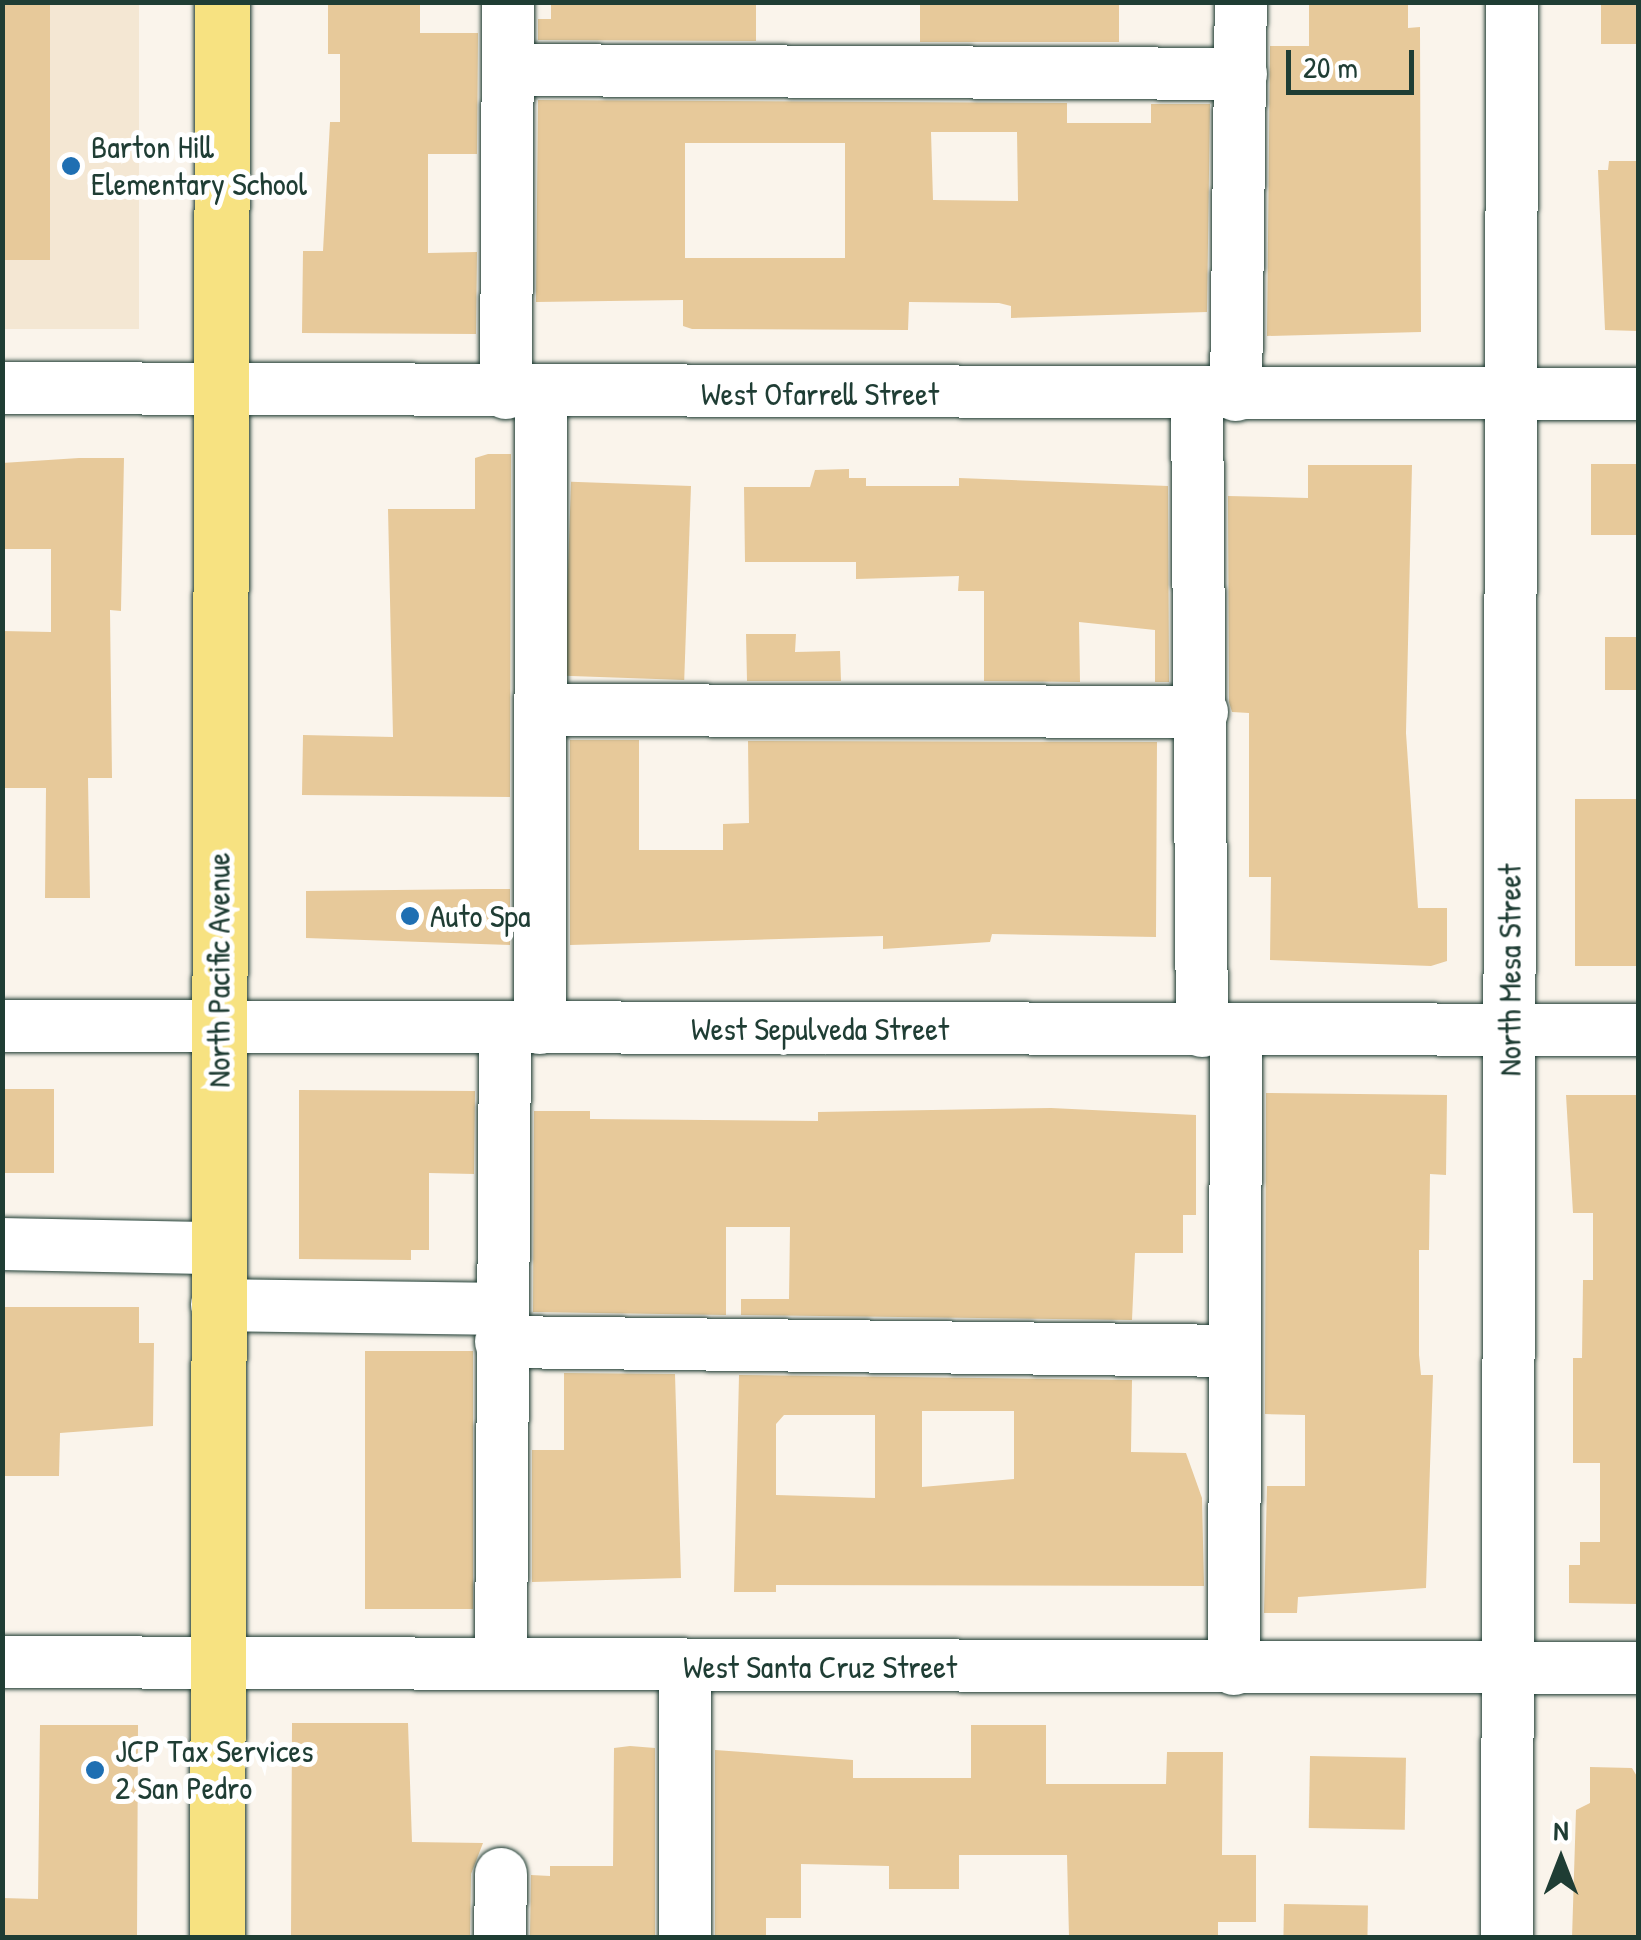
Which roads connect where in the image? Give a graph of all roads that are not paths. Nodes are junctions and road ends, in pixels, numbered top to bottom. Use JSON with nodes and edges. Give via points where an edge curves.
{"nodes":[{"id":1,"x":222,"y":2,"type":"edge"},
{"id":2,"x":508,"y":2,"type":"edge"},
{"id":3,"x":1241,"y":2,"type":"edge"},
{"id":4,"x":1512,"y":2,"type":"edge"},
{"id":5,"x":508,"y":70,"type":"junction"},
{"id":6,"x":1241,"y":74,"type":"junction"},
{"id":7,"x":2,"y":388,"type":"edge"},
{"id":8,"x":218,"y":390,"type":"junction"},
{"id":9,"x":524,"y":393,"type":"junction"},
{"id":10,"x":1510,"y":394,"type":"junction"},
{"id":11,"x":1638,"y":394,"type":"edge"},
{"id":12,"x":1216,"y":395,"type":"junction"},
{"id":13,"x":540,"y":710,"type":"junction"},
{"id":14,"x":1202,"y":712,"type":"junction"},
{"id":15,"x":2,"y":1026,"type":"edge"},
{"id":16,"x":220,"y":1026,"type":"junction"},
{"id":17,"x":523,"y":1028,"type":"junction"},
{"id":18,"x":1510,"y":1030,"type":"junction"},
{"id":19,"x":1638,"y":1030,"type":"edge"},
{"id":20,"x":1219,"y":1031,"type":"junction"},
{"id":21,"x":2,"y":1244,"type":"edge"},
{"id":22,"x":218,"y":1248,"type":"junction"},
{"id":23,"x":216,"y":1305,"type":"junction"},
{"id":24,"x":501,"y":1326,"type":"junction"},
{"id":25,"x":1235,"y":1351,"type":"junction"},
{"id":26,"x":2,"y":1662,"type":"edge"},
{"id":27,"x":216,"y":1662,"type":"junction"},
{"id":28,"x":501,"y":1664,"type":"junction"},
{"id":29,"x":685,"y":1666,"type":"junction"},
{"id":30,"x":1234,"y":1668,"type":"junction"},
{"id":31,"x":1508,"y":1668,"type":"junction"},
{"id":32,"x":1638,"y":1668,"type":"edge"},
{"id":33,"x":501,"y":1874,"type":"dead end"},
{"id":34,"x":216,"y":1938,"type":"edge"},
{"id":35,"x":500,"y":1938,"type":"edge"},
{"id":36,"x":685,"y":1938,"type":"edge"},
{"id":37,"x":1507,"y":1938,"type":"edge"}],
"edges":[{"from":1,"to":8,"type":"main road","name":"North Pacific Avenue"},
{"from":2,"to":5,"type":"street"},
{"from":3,"to":6,"type":"street"},
{"from":4,"to":10,"type":"street","name":"North Mesa Street"},
{"from":5,"to":6,"type":"street"},
{"from":5,"to":9,"type":"street"},
{"from":6,"to":12,"type":"street"},
{"from":7,"to":8,"type":"street","name":"West Ofarrell Street"},
{"from":8,"to":9,"type":"street","name":"West Ofarrell Street"},
{"from":8,"to":16,"type":"main road","name":"North Pacific Avenue"},
{"from":9,"to":12,"type":"street","name":"West Ofarrell Street"},
{"from":9,"to":13,"type":"street"},
{"from":10,"to":11,"type":"street","name":"West Ofarrell Street"},
{"from":10,"to":12,"type":"street","name":"West Ofarrell Street"},
{"from":10,"to":18,"type":"street","name":"North Mesa Street"},
{"from":12,"to":14,"type":"street"},
{"from":13,"to":14,"type":"street"},
{"from":13,"to":17,"type":"street"},
{"from":14,"to":20,"type":"street"},
{"from":15,"to":16,"type":"street","name":"West Sepulveda Street"},
{"from":16,"to":17,"type":"street","name":"West Sepulveda Street"},
{"from":16,"to":22,"type":"main road","name":"North Pacific Avenue"},
{"from":17,"to":20,"type":"street","name":"West Sepulveda Street"},
{"from":17,"to":24,"type":"street"},
{"from":18,"to":19,"type":"street","name":"West Sepulveda Street"},
{"from":18,"to":20,"type":"street","name":"West Sepulveda Street"},
{"from":18,"to":31,"type":"street","name":"North Mesa Street"},
{"from":20,"to":25,"type":"street"},
{"from":21,"to":22,"type":"street"},
{"from":22,"to":23,"type":"main road","name":"North Pacific Avenue"},
{"from":23,"to":24,"type":"street"},
{"from":23,"to":27,"type":"main road","name":"North Pacific Avenue"},
{"from":24,"to":25,"type":"street"},
{"from":24,"to":28,"type":"street"},
{"from":25,"to":30,"type":"street"},
{"from":26,"to":27,"type":"street","name":"West Santa Cruz Street"},
{"from":27,"to":28,"type":"street","name":"West Santa Cruz Street"},
{"from":27,"to":34,"type":"main road","name":"North Pacific Avenue"},
{"from":28,"to":29,"type":"street","name":"West Santa Cruz Street"},
{"from":29,"to":30,"type":"street","name":"West Santa Cruz Street"},
{"from":29,"to":36,"type":"street"},
{"from":30,"to":31,"type":"street","name":"West Santa Cruz Street"},
{"from":31,"to":32,"type":"street","name":"West Santa Cruz Street"},
{"from":31,"to":37,"type":"street","name":"North Mesa Street"},
{"from":33,"to":35,"type":"street"}]}
